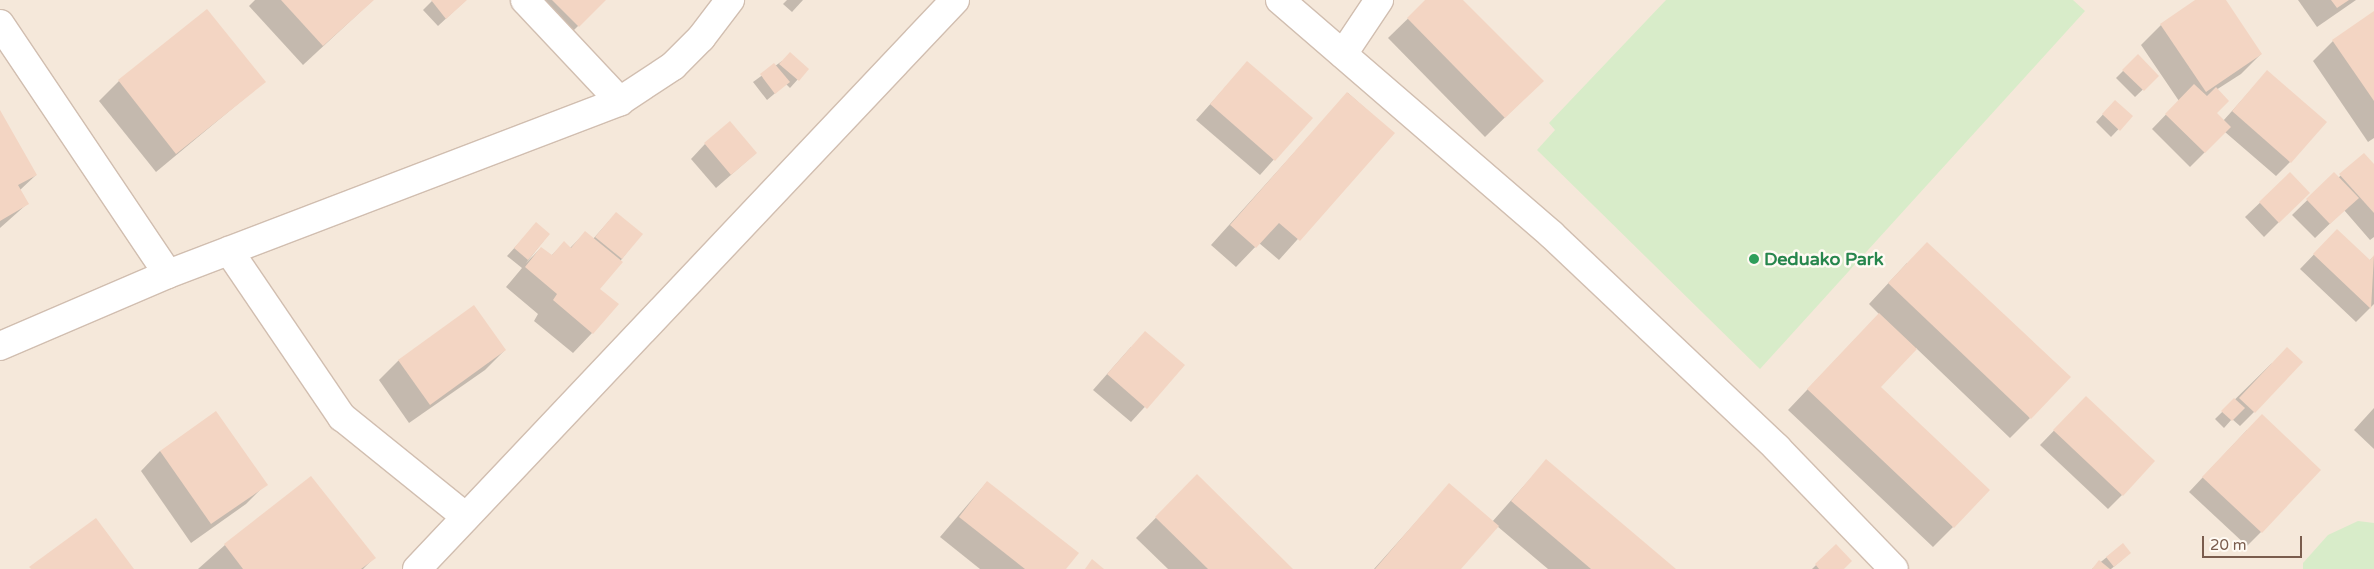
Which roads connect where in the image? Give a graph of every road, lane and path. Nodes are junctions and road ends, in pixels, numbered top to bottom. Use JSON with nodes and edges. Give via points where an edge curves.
{"nodes":[{"id":1,"x":524,"y":0,"type":"edge"},
{"id":2,"x":730,"y":0,"type":"edge"},
{"id":3,"x":955,"y":0,"type":"edge"},
{"id":4,"x":1280,"y":0,"type":"edge"},
{"id":5,"x":1379,"y":0,"type":"edge"},
{"id":6,"x":0,"y":24,"type":"edge"},
{"id":7,"x":9,"y":51,"type":"edge"},
{"id":8,"x":1342,"y":54,"type":"junction"},
{"id":9,"x":620,"y":101,"type":"junction"},
{"id":10,"x":229,"y":251,"type":"junction"},
{"id":11,"x":168,"y":274,"type":"junction"},
{"id":12,"x":0,"y":346,"type":"edge"},
{"id":13,"x":466,"y":517,"type":"junction"},
{"id":14,"x":417,"y":569,"type":"edge"},
{"id":15,"x":1894,"y":569,"type":"edge"}],
"edges":[{"from":1,"to":9,"type":"street"},
{"from":2,"to":9,"type":"street","via":[[701,38],[673,66]]},
{"from":3,"to":13,"type":"street"},
{"from":4,"to":8,"type":"street"},
{"from":5,"to":8,"type":"street"},
{"from":6,"to":7,"type":"street"},
{"from":7,"to":11,"type":"street"},
{"from":8,"to":15,"type":"street","via":[[1559,242],[1777,448]]},
{"from":9,"to":10,"type":"street"},
{"from":10,"to":11,"type":"street"},
{"from":10,"to":13,"type":"street","via":[[342,417]]},
{"from":11,"to":12,"type":"street"},
{"from":13,"to":14,"type":"street"}]}
